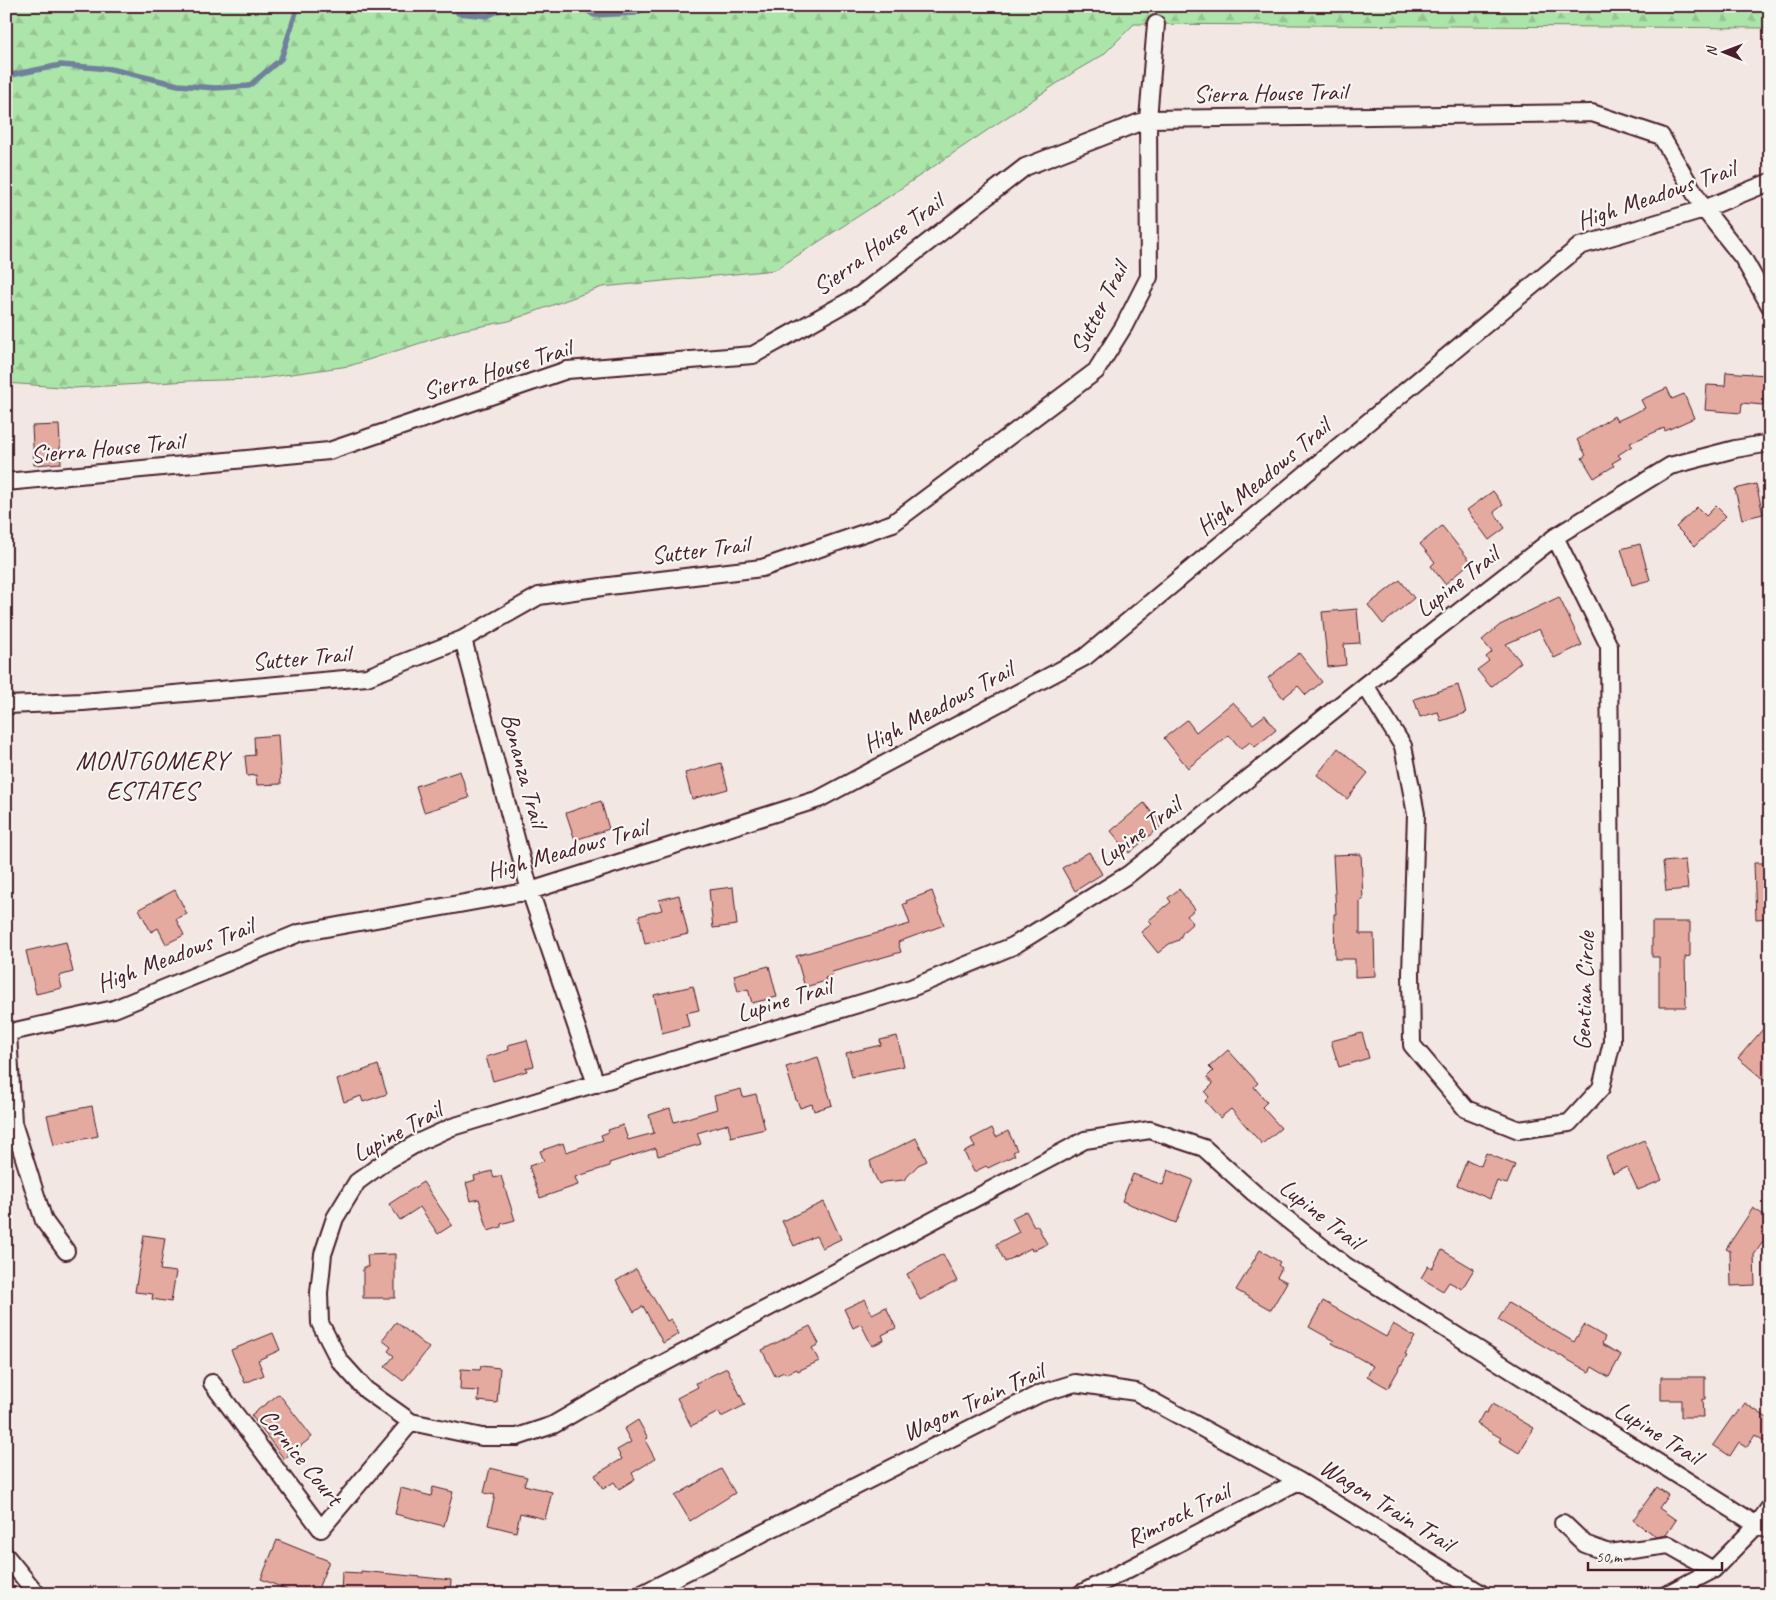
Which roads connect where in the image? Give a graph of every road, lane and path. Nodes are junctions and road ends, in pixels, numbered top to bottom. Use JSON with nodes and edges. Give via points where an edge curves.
{"nodes":[{"id":1,"x":1156,"y":24,"type":"dead end"},
{"id":2,"x":1148,"y":119,"type":"junction"},
{"id":3,"x":1770,"y":182,"type":"edge"},
{"id":4,"x":1704,"y":209,"type":"junction"},
{"id":5,"x":1770,"y":306,"type":"edge"},
{"id":6,"x":1770,"y":443,"type":"edge"},
{"id":7,"x":6,"y":482,"type":"edge"},
{"id":8,"x":1555,"y":537,"type":"junction"},
{"id":9,"x":463,"y":639,"type":"junction"},
{"id":10,"x":1364,"y":685,"type":"junction"},
{"id":11,"x":6,"y":705,"type":"edge"},
{"id":12,"x":530,"y":891,"type":"junction"},
{"id":13,"x":7,"y":1033,"type":"edge"},
{"id":14,"x":596,"y":1084,"type":"junction"},
{"id":15,"x":66,"y":1251,"type":"dead end"},
{"id":16,"x":212,"y":1383,"type":"dead end"},
{"id":17,"x":411,"y":1422,"type":"junction"},
{"id":18,"x":1299,"y":1480,"type":"junction"},
{"id":19,"x":1770,"y":1507,"type":"edge"},
{"id":20,"x":1563,"y":1523,"type":"dead end"},
{"id":21,"x":1763,"y":1527,"type":"edge"},
{"id":22,"x":6,"y":1556,"type":"edge"},
{"id":23,"x":1713,"y":1570,"type":"junction"},
{"id":24,"x":37,"y":1594,"type":"edge"},
{"id":25,"x":642,"y":1594,"type":"edge"},
{"id":26,"x":1080,"y":1594,"type":"edge"},
{"id":27,"x":1482,"y":1594,"type":"edge"},
{"id":28,"x":1667,"y":1594,"type":"edge"}],
"edges":[{"from":1,"to":2,"type":"street","name":"Sutter Trail"},
{"from":2,"to":4,"type":"street","name":"Sierra House Trail","via":[[1592,113],[1662,136]]},
{"from":2,"to":7,"type":"street","name":"Sierra House Trail","via":[[1024,167],[860,296],[754,355],[567,370],[329,451]]},
{"from":2,"to":9,"type":"street","name":"Sutter Trail","via":[[1149,277],[1096,371],[893,523],[762,568],[539,596]]},
{"from":3,"to":4,"type":"street","name":"High Meadows Trail"},
{"from":4,"to":5,"type":"street","name":"Sierra House Trail","via":[[1743,258]]},
{"from":4,"to":12,"type":"street","name":"High Meadows Trail","via":[[1580,246],[1085,657],[819,799]]},
{"from":6,"to":8,"type":"street","name":"Lupine Trail","via":[[1670,466]]},
{"from":8,"to":10,"type":"street","name":"Lupine Trail"},
{"from":8,"to":10,"type":"street","name":"Gentian Circle","via":[[1609,646],[1612,1042],[1601,1088],[1569,1123],[1519,1130],[1466,1109],[1412,1044],[1416,814],[1403,746]]},
{"from":9,"to":11,"type":"street","name":"Sutter Trail","via":[[367,677],[83,702]]},
{"from":9,"to":12,"type":"street","name":"Bonanza Trail"},
{"from":10,"to":14,"type":"street","name":"Lupine Trail","via":[[1129,874],[1013,946],[911,988]]},
{"from":12,"to":13,"type":"street","name":"High Meadows Trail","via":[[299,933],[114,1009]]},
{"from":12,"to":14,"type":"street","name":"Bonanza Trail"},
{"from":13,"to":15,"type":"street","via":[[12,1123],[44,1221]]},
{"from":14,"to":17,"type":"street","name":"Lupine Trail","via":[[452,1127],[420,1142],[357,1182],[335,1218],[323,1254],[320,1323],[339,1360],[366,1390]]},
{"from":16,"to":17,"type":"street","name":"Cornice Court","via":[[321,1529]]},
{"from":17,"to":21,"type":"street","name":"Lupine Trail","via":[[482,1437],[517,1437],[552,1425],[1085,1140],[1150,1130],[1204,1148],[1254,1193],[1346,1266]]},
{"from":18,"to":25,"type":"street","name":"Wagon Train Trail","via":[[1136,1392],[1074,1383],[1039,1394]]},
{"from":18,"to":26,"type":"street","name":"Rimrock Trail"},
{"from":18,"to":27,"type":"street","name":"Wagon Train Trail"},
{"from":19,"to":21,"type":"street"},
{"from":20,"to":23,"type":"street","via":[[1585,1544],[1609,1553],[1669,1545]]},
{"from":21,"to":23,"type":"street"},
{"from":22,"to":24,"type":"street"},
{"from":23,"to":28,"type":"street"}]}
